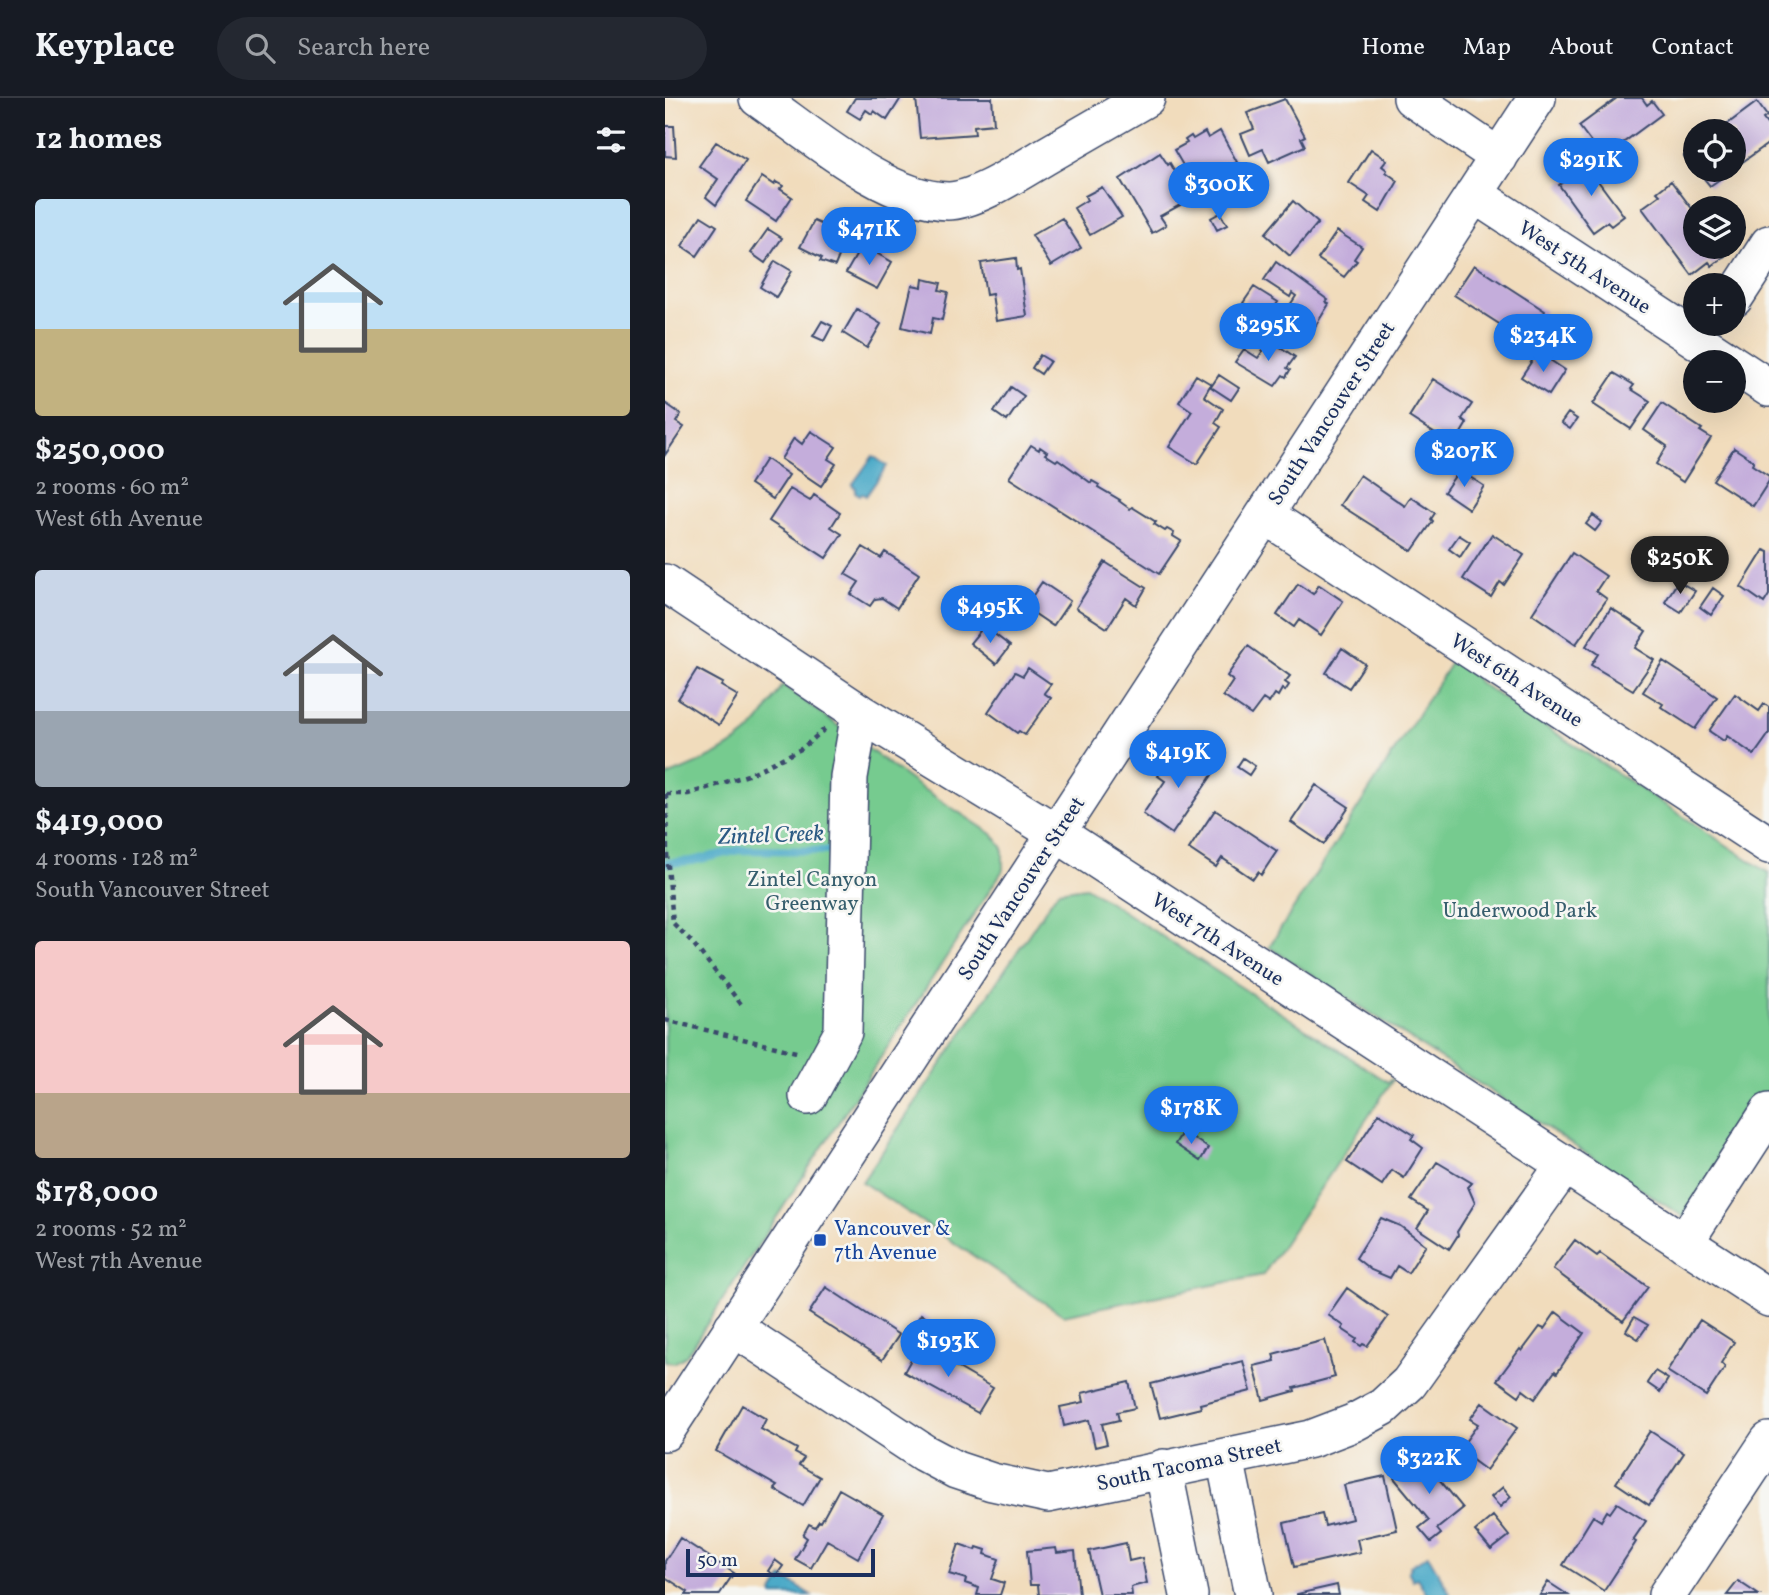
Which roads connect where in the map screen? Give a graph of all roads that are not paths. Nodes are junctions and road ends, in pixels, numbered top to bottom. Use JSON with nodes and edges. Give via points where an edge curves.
{"nodes":[{"id":1,"x":758,"y":98,"type":"edge"},
{"id":2,"x":1146,"y":98,"type":"edge"},
{"id":3,"x":1412,"y":98,"type":"edge"},
{"id":4,"x":1537,"y":98,"type":"edge"},
{"id":5,"x":1499,"y":156,"type":"junction"},
{"id":6,"x":1474,"y":194,"type":"junction"},
{"id":7,"x":1769,"y":244,"type":"edge"},
{"id":8,"x":1746,"y":279,"type":"edge"},
{"id":9,"x":1722,"y":349,"type":"edge"},
{"id":10,"x":1769,"y":388,"type":"edge"},
{"id":11,"x":1265,"y":515,"type":"junction"},
{"id":12,"x":665,"y":583,"type":"edge"},
{"id":13,"x":856,"y":710,"type":"junction"},
{"id":14,"x":1058,"y":834,"type":"junction"},
{"id":15,"x":1769,"y":845,"type":"edge"},
{"id":16,"x":817,"y":1080,"type":"road end"},
{"id":17,"x":1769,"y":1112,"type":"edge"},
{"id":18,"x":1564,"y":1166,"type":"junction"},
{"id":19,"x":1684,"y":1243,"type":"junction"},
{"id":20,"x":1769,"y":1298,"type":"edge"},
{"id":21,"x":733,"y":1326,"type":"junction"},
{"id":22,"x":671,"y":1408,"type":"edge"},
{"id":23,"x":1769,"y":1441,"type":"edge"},
{"id":24,"x":1225,"y":1458,"type":"junction"},
{"id":25,"x":1163,"y":1468,"type":"junction"},
{"id":26,"x":1189,"y":1595,"type":"edge"},
{"id":27,"x":1253,"y":1595,"type":"edge"},
{"id":28,"x":1667,"y":1595,"type":"edge"}],
"edges":[{"from":1,"to":2,"type":"street","via":[[892,188],[950,201],[989,189]]},
{"from":3,"to":5,"type":"street"},
{"from":4,"to":5,"type":"street","name":"South Vancouver Street"},
{"from":5,"to":6,"type":"street","name":"South Vancouver Street"},
{"from":6,"to":9,"type":"street","name":"West 5th Avenue"},
{"from":6,"to":11,"type":"street","name":"South Vancouver Street"},
{"from":7,"to":8,"type":"street"},
{"from":9,"to":10,"type":"street","name":"West 5th Avenue"},
{"from":11,"to":14,"type":"street","name":"South Vancouver Street"},
{"from":11,"to":15,"type":"street","name":"West 6th Avenue"},
{"from":12,"to":13,"type":"street","name":"West 7th Avenue"},
{"from":13,"to":14,"type":"street","name":"West 7th Avenue"},
{"from":13,"to":16,"type":"street","via":[[849,777],[843,1032]]},
{"from":14,"to":18,"type":"street","name":"West 7th Avenue"},
{"from":14,"to":21,"type":"street","name":"South Vancouver Street"},
{"from":17,"to":19,"type":"street"},
{"from":18,"to":19,"type":"street","name":"West 7th Avenue"},
{"from":18,"to":24,"type":"street","name":"South Tacoma Street","via":[[1409,1383],[1383,1407],[1311,1439]]},
{"from":19,"to":20,"type":"street","name":"West 7th Avenue"},
{"from":21,"to":22,"type":"street","name":"South Vancouver Street"},
{"from":21,"to":25,"type":"street","name":"South Tacoma Street","via":[[924,1453],[992,1482],[1048,1494]]},
{"from":23,"to":28,"type":"street"},
{"from":24,"to":25,"type":"street","name":"South Tacoma Street"},
{"from":24,"to":27,"type":"street"},
{"from":25,"to":26,"type":"street"}]}
